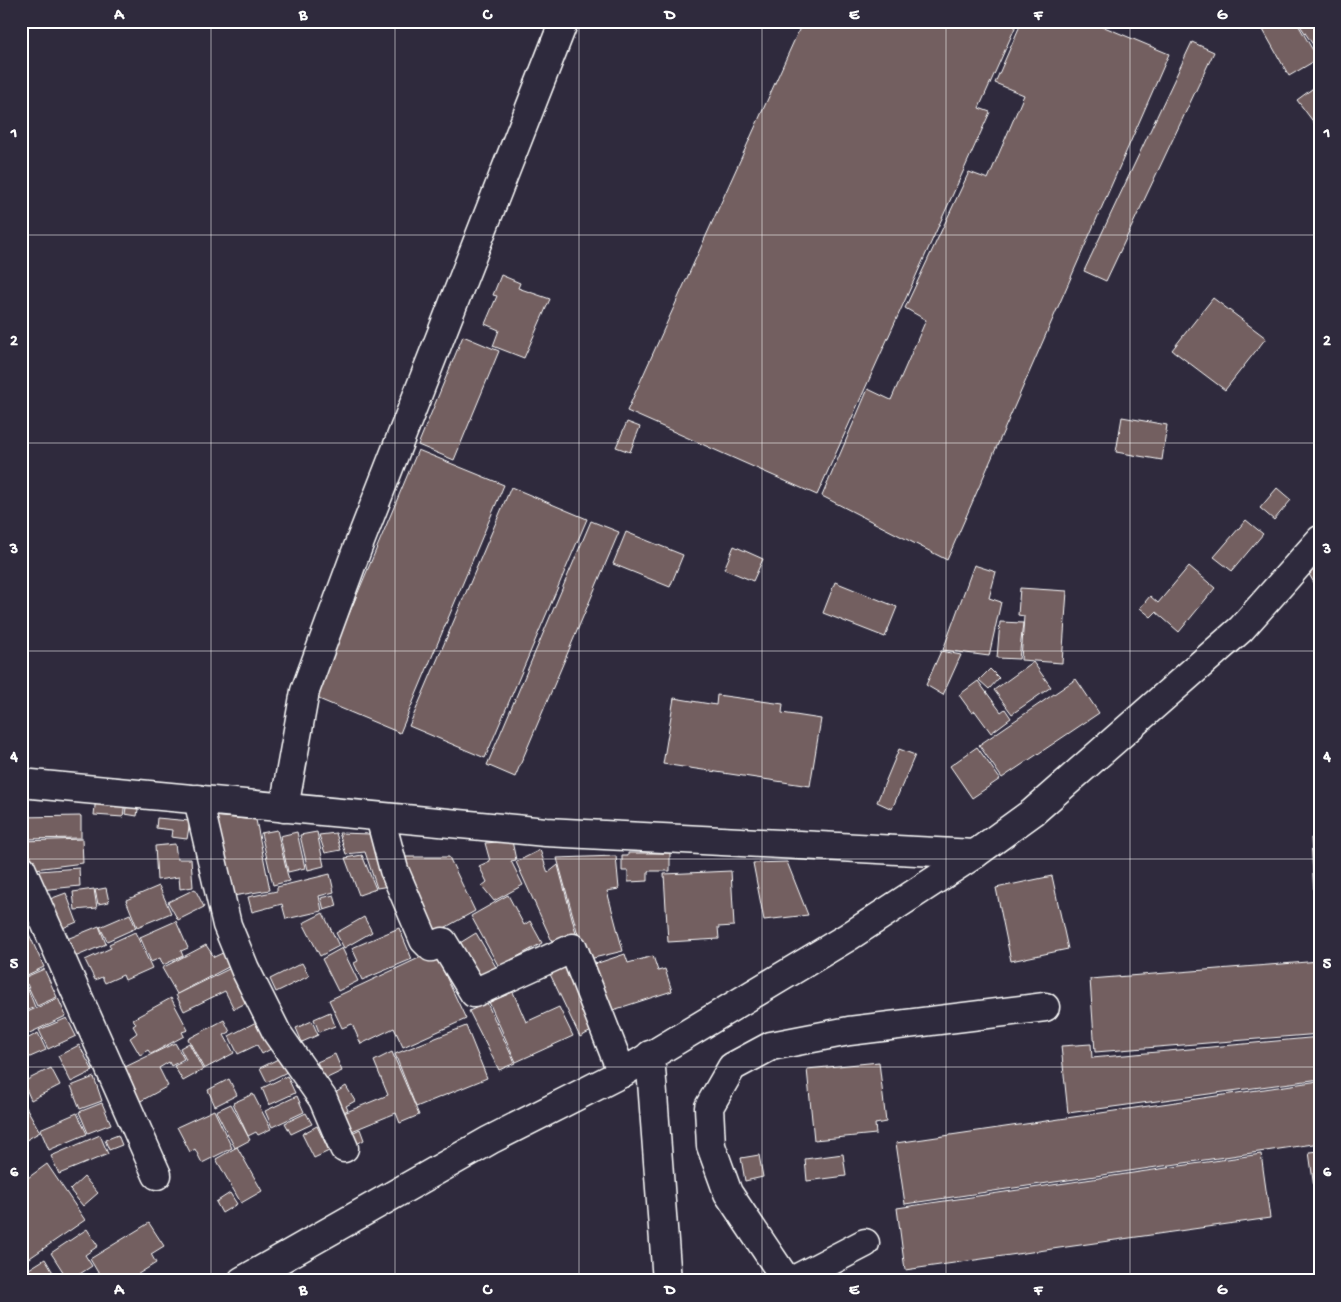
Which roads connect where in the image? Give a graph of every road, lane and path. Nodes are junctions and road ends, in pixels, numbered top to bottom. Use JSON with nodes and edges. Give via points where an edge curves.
{"nodes":[{"id":1,"x":564,"y":21,"type":"edge"},
{"id":2,"x":1320,"y":540,"type":"edge"},
{"id":3,"x":21,"y":783,"type":"edge"},
{"id":4,"x":198,"y":799,"type":"junction"},
{"id":5,"x":284,"y":808,"type":"junction"},
{"id":6,"x":380,"y":817,"type":"junction"},
{"id":7,"x":976,"y":854,"type":"junction"},
{"id":8,"x":21,"y":868,"type":"edge"},
{"id":9,"x":1045,"y":1007,"type":"dead end"},
{"id":10,"x":650,"y":1055,"type":"junction"},
{"id":11,"x":622,"y":1072,"type":"junction"},
{"id":12,"x":344,"y":1148,"type":"dead end"},
{"id":13,"x":157,"y":1175,"type":"dead end"},
{"id":14,"x":865,"y":1243,"type":"dead end"},
{"id":15,"x":242,"y":1281,"type":"edge"},
{"id":16,"x":667,"y":1281,"type":"edge"},
{"id":17,"x":787,"y":1281,"type":"edge"},
{"id":18,"x":792,"y":1281,"type":"edge"}],
"edges":[{"from":1,"to":5,"type":"street","via":[[305,691]]},
{"from":2,"to":7,"type":"street","via":[[1241,629],[1033,812]]},
{"from":3,"to":4,"type":"street"},
{"from":4,"to":5,"type":"street"},
{"from":4,"to":12,"type":"street","via":[[227,925],[245,969],[277,1032],[323,1099]]},
{"from":5,"to":6,"type":"street"},
{"from":6,"to":7,"type":"street","via":[[546,832]]},
{"from":6,"to":11,"type":"street","via":[[394,870],[424,940],[431,947],[443,942],[474,993],[573,948]]},
{"from":7,"to":10,"type":"street","via":[[848,937]]},
{"from":8,"to":13,"type":"street"},
{"from":9,"to":17,"type":"street","via":[[848,1031],[771,1046],[732,1067],[709,1107],[711,1146],[728,1194]]},
{"from":10,"to":11,"type":"street"},
{"from":10,"to":16,"type":"street"},
{"from":11,"to":15,"type":"street","via":[[490,1140]]},
{"from":14,"to":18,"type":"street"}]}
